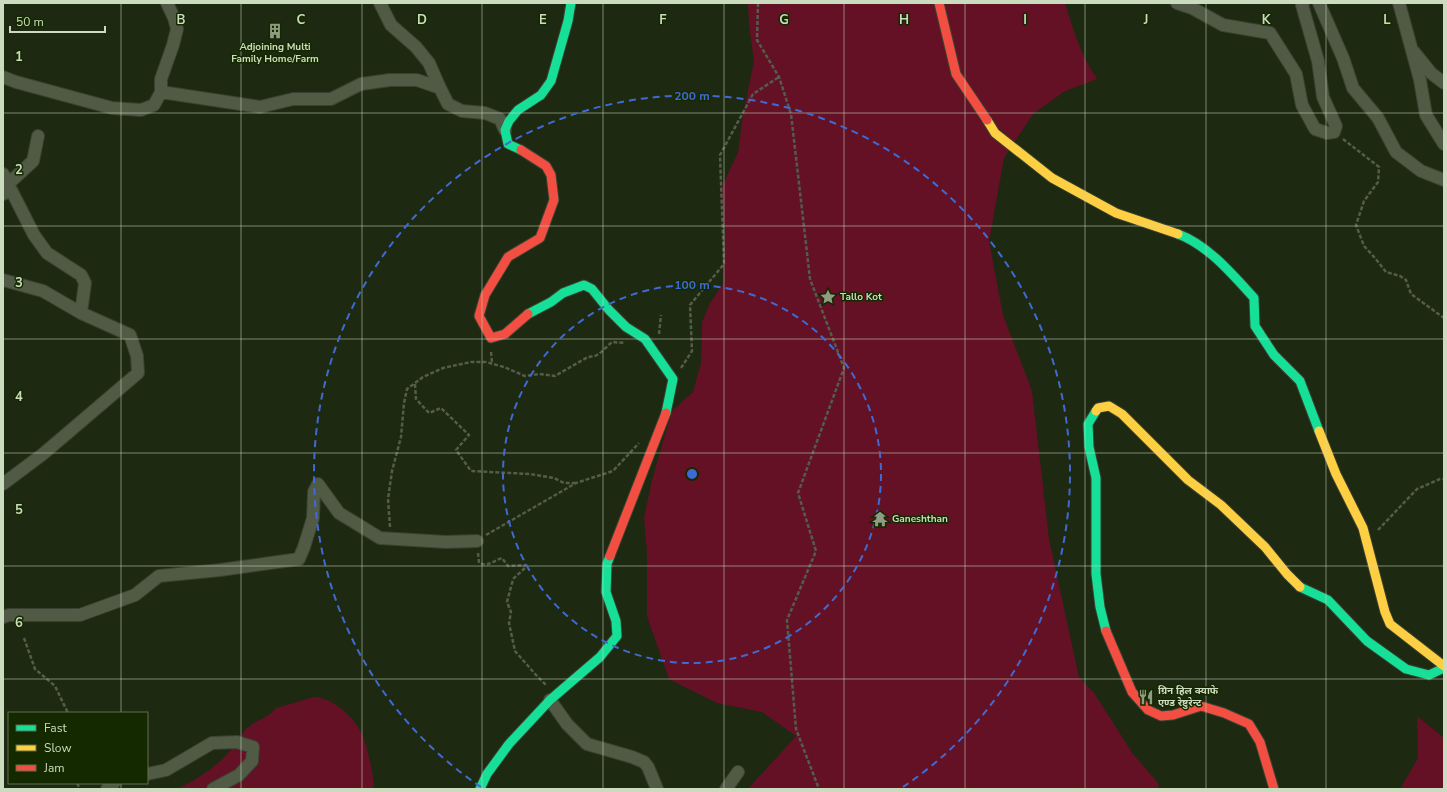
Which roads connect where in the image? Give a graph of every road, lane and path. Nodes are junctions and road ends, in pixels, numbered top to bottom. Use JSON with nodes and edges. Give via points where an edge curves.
{"nodes":[{"id":1,"x":167,"y":3,"type":"edge"},
{"id":2,"x":380,"y":3,"type":"edge"},
{"id":3,"x":571,"y":3,"type":"edge"},
{"id":4,"x":758,"y":3,"type":"edge"},
{"id":5,"x":939,"y":3,"type":"edge"},
{"id":6,"x":1177,"y":3,"type":"edge"},
{"id":7,"x":1303,"y":3,"type":"edge"},
{"id":8,"x":1319,"y":3,"type":"edge"},
{"id":9,"x":1399,"y":3,"type":"edge"},
{"id":10,"x":1411,"y":48,"type":"junction"},
{"id":11,"x":3,"y":77,"type":"edge"},
{"id":12,"x":779,"y":77,"type":"junction"},
{"id":13,"x":1444,"y":83,"type":"edge"},
{"id":14,"x":440,"y":88,"type":"junction"},
{"id":15,"x":161,"y":92,"type":"junction"},
{"id":16,"x":505,"y":130,"type":"junction"},
{"id":17,"x":1334,"y":132,"type":"junction"},
{"id":18,"x":38,"y":136,"type":"dead end"},
{"id":19,"x":1444,"y":144,"type":"edge"},
{"id":20,"x":1444,"y":180,"type":"edge"},
{"id":21,"x":5,"y":184,"type":"edge"},
{"id":22,"x":3,"y":280,"type":"edge"},
{"id":23,"x":81,"y":313,"type":"junction"},
{"id":24,"x":661,"y":314,"type":"dead end"},
{"id":25,"x":1444,"y":318,"type":"edge"},
{"id":26,"x":626,"y":343,"type":"dead end"},
{"id":27,"x":650,"y":346,"type":"junction"},
{"id":28,"x":673,"y":379,"type":"junction"},
{"id":29,"x":415,"y":383,"type":"junction"},
{"id":30,"x":640,"y":441,"type":"dead end"},
{"id":31,"x":1444,"y":479,"type":"edge"},
{"id":32,"x":576,"y":483,"type":"junction"},
{"id":33,"x":3,"y":484,"type":"edge"},
{"id":34,"x":390,"y":538,"type":"junction"},
{"id":35,"x":1367,"y":540,"type":"junction"},
{"id":36,"x":477,"y":541,"type":"junction"},
{"id":37,"x":3,"y":617,"type":"edge"},
{"id":38,"x":24,"y":638,"type":"dead end"},
{"id":39,"x":1444,"y":667,"type":"edge"},
{"id":40,"x":553,"y":698,"type":"junction"},
{"id":41,"x":68,"y":712,"type":"edge"},
{"id":42,"x":738,"y":772,"type":"dead end"},
{"id":43,"x":148,"y":774,"type":"edge"},
{"id":44,"x":213,"y":789,"type":"edge"},
{"id":45,"x":480,"y":789,"type":"edge"},
{"id":46,"x":657,"y":789,"type":"edge"},
{"id":47,"x":726,"y":789,"type":"edge"},
{"id":48,"x":819,"y":789,"type":"edge"},
{"id":49,"x":1274,"y":789,"type":"edge"}],
"edges":[{"from":1,"to":15,"type":"street","via":[[177,29],[161,79]]},
{"from":2,"to":14,"type":"street","via":[[391,25],[416,46],[429,63]]},
{"from":3,"to":16,"type":"street","via":[[551,81],[541,94],[518,110]]},
{"from":4,"to":12,"type":"path","via":[[757,40]]},
{"from":5,"to":35,"type":"street","via":[[956,74],[995,133],[1052,178],[1116,213],[1189,238],[1223,264],[1254,298],[1255,326],[1274,355],[1300,381],[1336,474]]},
{"from":6,"to":17,"type":"street","via":[[1192,8],[1223,26],[1270,33],[1296,74],[1302,105],[1315,129],[1327,133]]},
{"from":7,"to":17,"type":"street","via":[[1318,61],[1323,97],[1336,126]]},
{"from":8,"to":20,"type":"street","via":[[1353,88],[1378,118],[1396,152],[1421,171]]},
{"from":9,"to":10,"type":"street"},
{"from":10,"to":13,"type":"street","via":[[1431,73]]},
{"from":10,"to":19,"type":"street","via":[[1426,115]]},
{"from":11,"to":15,"type":"street","via":[[112,108],[141,110],[154,104]]},
{"from":12,"to":28,"type":"path","via":[[753,94],[720,154],[724,264],[690,305],[692,350]]},
{"from":12,"to":48,"type":"path","via":[[791,114],[810,279],[844,368],[798,493],[816,551],[787,620],[796,729]]},
{"from":14,"to":15,"type":"street","via":[[417,80],[390,80],[361,84],[331,99],[293,99],[260,107]]},
{"from":14,"to":16,"type":"street","via":[[448,104],[462,111],[485,113],[500,119]]},
{"from":16,"to":27,"type":"street","via":[[508,144],[546,166],[551,175],[554,200],[540,238],[508,257],[485,294],[479,316],[491,338],[505,334],[526,315],[563,293],[584,285],[592,289],[626,327],[645,339]]},
{"from":17,"to":25,"type":"path","via":[[1379,167],[1378,182],[1364,201],[1356,225],[1364,246],[1386,272],[1406,280],[1411,294]]},
{"from":18,"to":21,"type":"street","via":[[33,161]]},
{"from":21,"to":23,"type":"street","via":[[47,253],[81,275],[85,284]]},
{"from":22,"to":23,"type":"street","via":[[43,291]]},
{"from":23,"to":33,"type":"street","via":[[130,335],[137,356],[138,373],[43,454]]},
{"from":24,"to":27,"type":"path","via":[[656,341]]},
{"from":26,"to":29,"type":"path","via":[[612,342],[599,354],[588,357],[555,376],[525,376],[486,362],[471,362],[443,368]]},
{"from":27,"to":28,"type":"street"},
{"from":28,"to":40,"type":"street","via":[[666,415],[607,564],[606,592],[616,621],[617,636],[600,658]]},
{"from":29,"to":32,"type":"path","via":[[416,399],[429,413],[441,408],[469,435],[456,450],[471,471],[530,474],[554,478],[564,483]]},
{"from":29,"to":34,"type":"path","via":[[407,388],[401,437],[392,471],[388,499]]},
{"from":30,"to":32,"type":"path","via":[[613,470]]},
{"from":31,"to":35,"type":"path","via":[[1417,489]]},
{"from":32,"to":36,"type":"path"},
{"from":34,"to":36,"type":"street","via":[[446,542]]},
{"from":34,"to":37,"type":"street","via":[[380,538],[339,513],[318,484],[314,492],[312,518],[298,559],[159,576],[135,595],[80,615]]},
{"from":35,"to":39,"type":"street","via":[[1390,624]]},
{"from":36,"to":40,"type":"path","via":[[479,563],[488,565],[502,558],[508,566],[526,565],[514,578],[507,602],[511,612],[509,623],[515,651]]},
{"from":38,"to":41,"type":"path","via":[[35,668],[55,686]]},
{"from":39,"to":49,"type":"street","via":[[1429,675],[1406,669],[1367,641],[1328,600],[1302,589],[1265,547],[1222,506],[1188,480],[1122,414],[1109,406],[1098,408],[1088,424],[1096,478],[1098,594],[1106,632],[1132,692],[1148,710],[1161,716],[1201,706],[1249,724],[1260,742]]},
{"from":40,"to":45,"type":"street","via":[[509,744],[487,774]]},
{"from":40,"to":46,"type":"street","via":[[567,724],[587,744],[632,756],[644,762]]},
{"from":42,"to":47,"type":"street"},
{"from":43,"to":44,"type":"street","via":[[166,770],[212,742],[237,742],[253,747],[252,761],[239,775]]}]}
